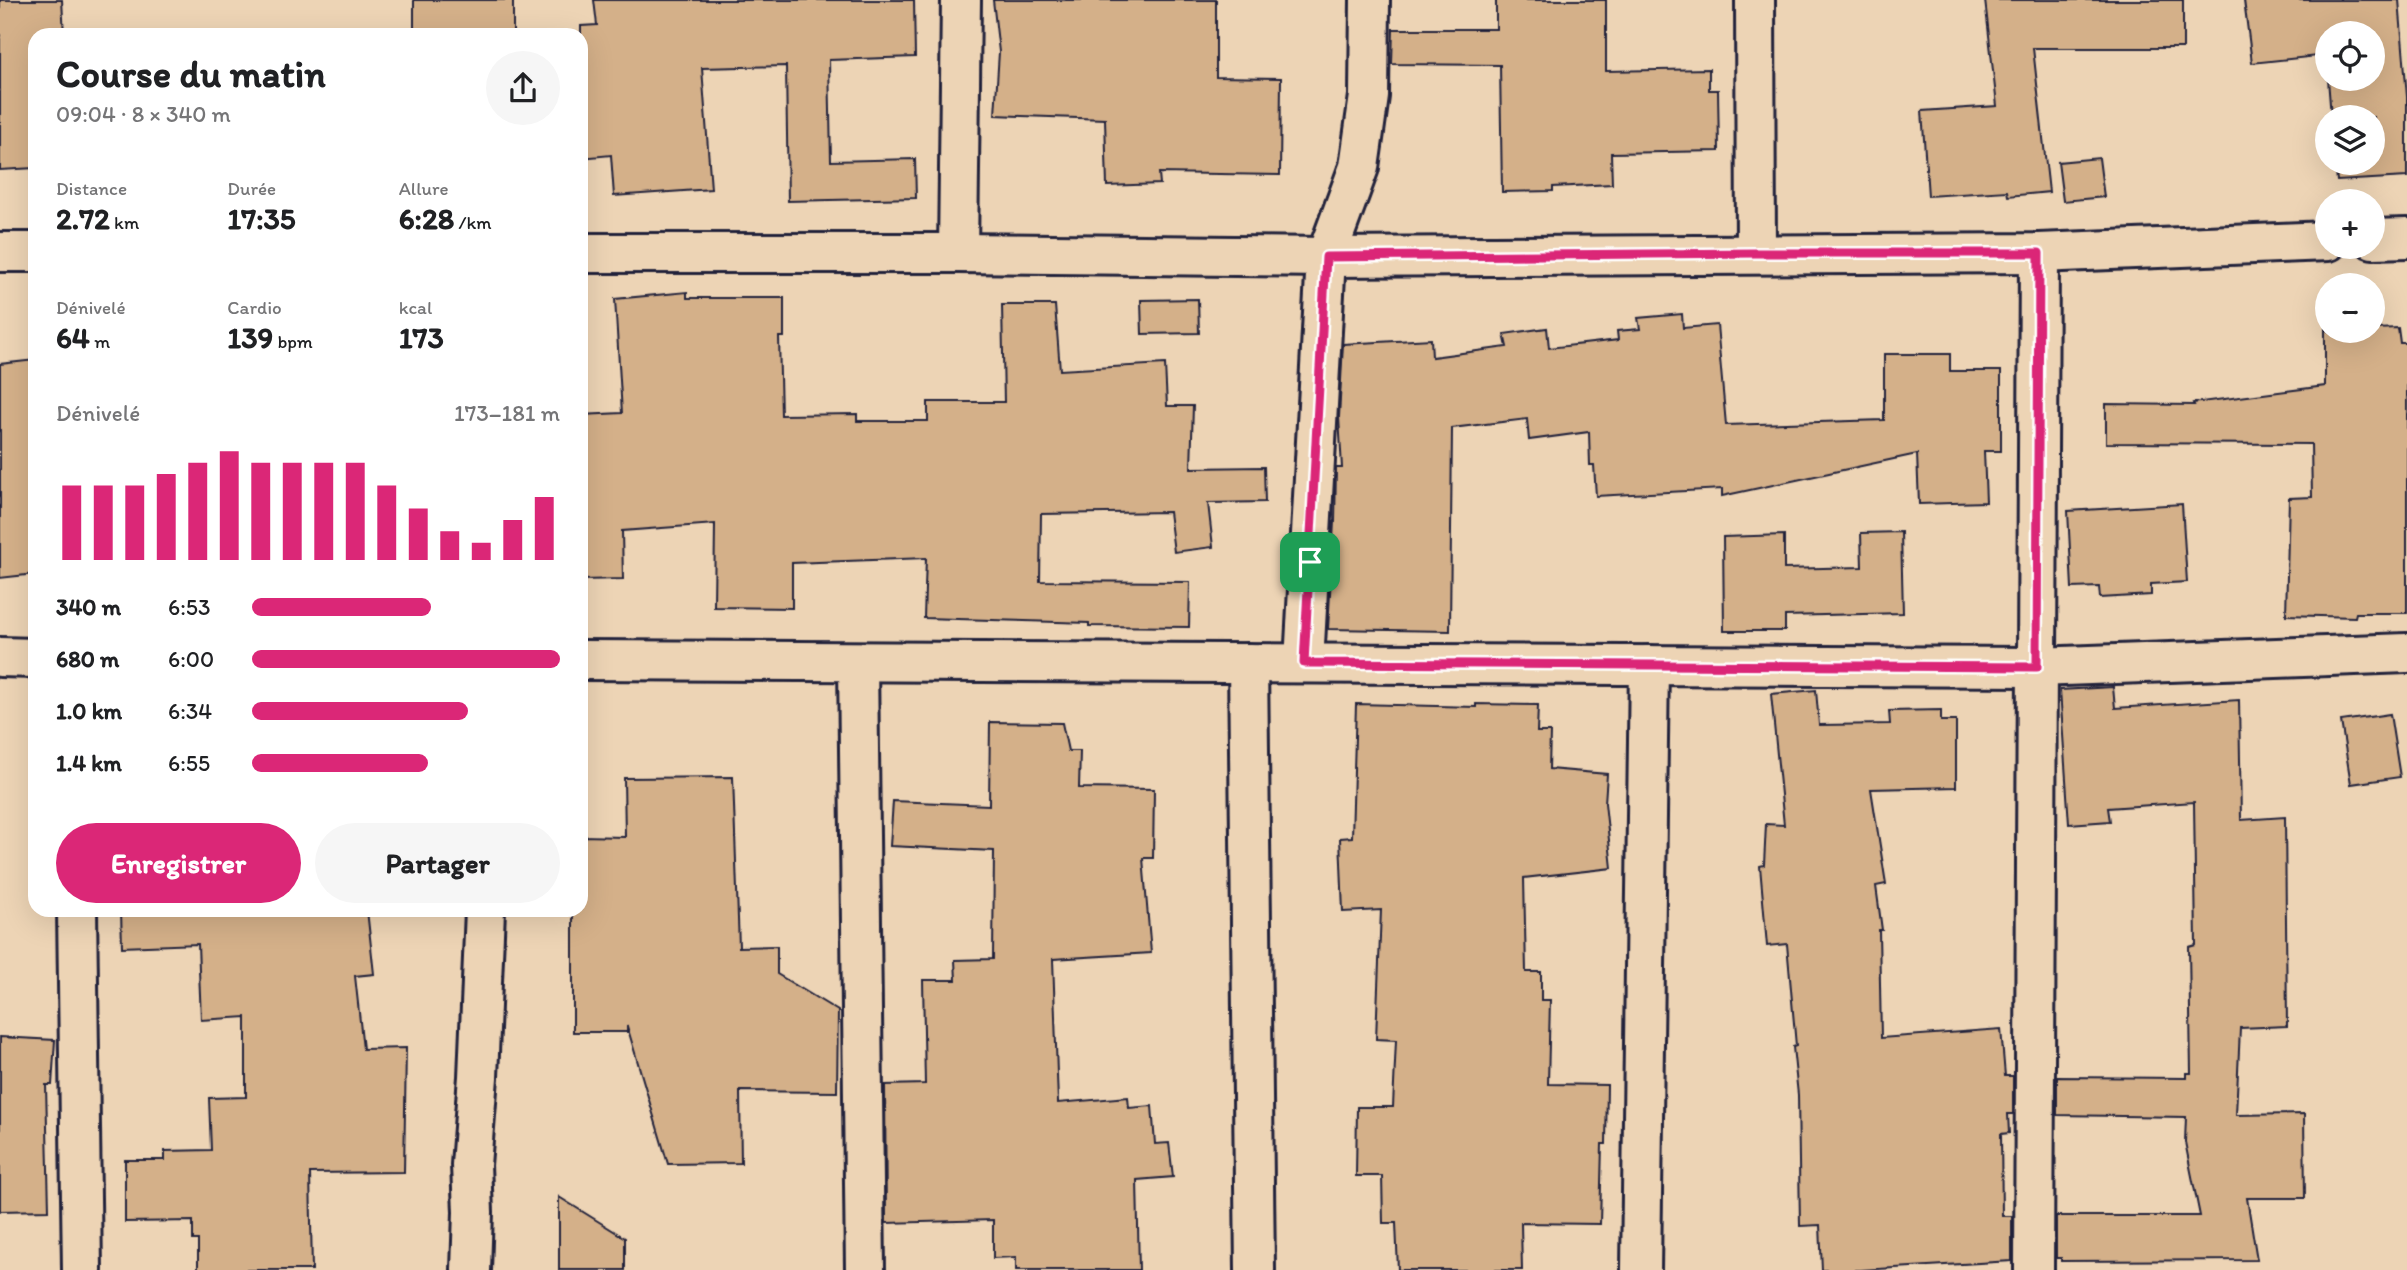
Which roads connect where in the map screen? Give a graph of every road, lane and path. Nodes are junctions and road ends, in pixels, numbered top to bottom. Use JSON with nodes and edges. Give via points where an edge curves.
{"nodes":[{"id":1,"x":961,"y":0,"type":"edge"},
{"id":2,"x":1370,"y":0,"type":"edge"},
{"id":3,"x":1755,"y":0,"type":"edge"},
{"id":4,"x":2407,"y":238,"type":"edge"},
{"id":5,"x":2385,"y":239,"type":"edge"},
{"id":6,"x":2315,"y":242,"type":"edge"},
{"id":7,"x":0,"y":252,"type":"edge"},
{"id":8,"x":28,"y":252,"type":"edge"},
{"id":9,"x":588,"y":253,"type":"edge"},
{"id":10,"x":958,"y":253,"type":"junction"},
{"id":11,"x":1756,"y":253,"type":"junction"},
{"id":12,"x":2039,"y":253,"type":"junction"},
{"id":13,"x":1326,"y":257,"type":"junction"},
{"id":14,"x":2407,"y":653,"type":"edge"},
{"id":15,"x":0,"y":657,"type":"edge"},
{"id":16,"x":28,"y":658,"type":"edge"},
{"id":17,"x":588,"y":660,"type":"edge"},
{"id":18,"x":859,"y":662,"type":"junction"},
{"id":19,"x":1248,"y":663,"type":"junction"},
{"id":20,"x":1304,"y":663,"type":"junction"},
{"id":21,"x":1649,"y":665,"type":"junction"},
{"id":22,"x":2037,"y":667,"type":"junction"},
{"id":23,"x":77,"y":917,"type":"edge"},
{"id":24,"x":485,"y":917,"type":"edge"},
{"id":25,"x":82,"y":1270,"type":"edge"},
{"id":26,"x":471,"y":1270,"type":"edge"},
{"id":27,"x":865,"y":1270,"type":"edge"},
{"id":28,"x":1255,"y":1270,"type":"edge"},
{"id":29,"x":1641,"y":1270,"type":"edge"},
{"id":30,"x":2034,"y":1270,"type":"edge"}],
"edges":[{"from":1,"to":10,"type":"street"},
{"from":2,"to":13,"type":"street","via":[[1369,96],[1359,167]]},
{"from":3,"to":11,"type":"street"},
{"from":4,"to":5,"type":"street"},
{"from":6,"to":12,"type":"street"},
{"from":7,"to":8,"type":"street"},
{"from":9,"to":10,"type":"street"},
{"from":10,"to":13,"type":"street"},
{"from":11,"to":12,"type":"street"},
{"from":11,"to":13,"type":"street"},
{"from":12,"to":22,"type":"street"},
{"from":13,"to":20,"type":"street"},
{"from":14,"to":22,"type":"street"},
{"from":15,"to":16,"type":"street"},
{"from":17,"to":18,"type":"street"},
{"from":18,"to":19,"type":"street"},
{"from":18,"to":27,"type":"street"},
{"from":19,"to":20,"type":"street"},
{"from":19,"to":28,"type":"street"},
{"from":20,"to":21,"type":"street"},
{"from":21,"to":22,"type":"street"},
{"from":21,"to":29,"type":"street"},
{"from":22,"to":30,"type":"street"},
{"from":23,"to":25,"type":"street"},
{"from":24,"to":26,"type":"street","via":[[471,1165]]}]}
